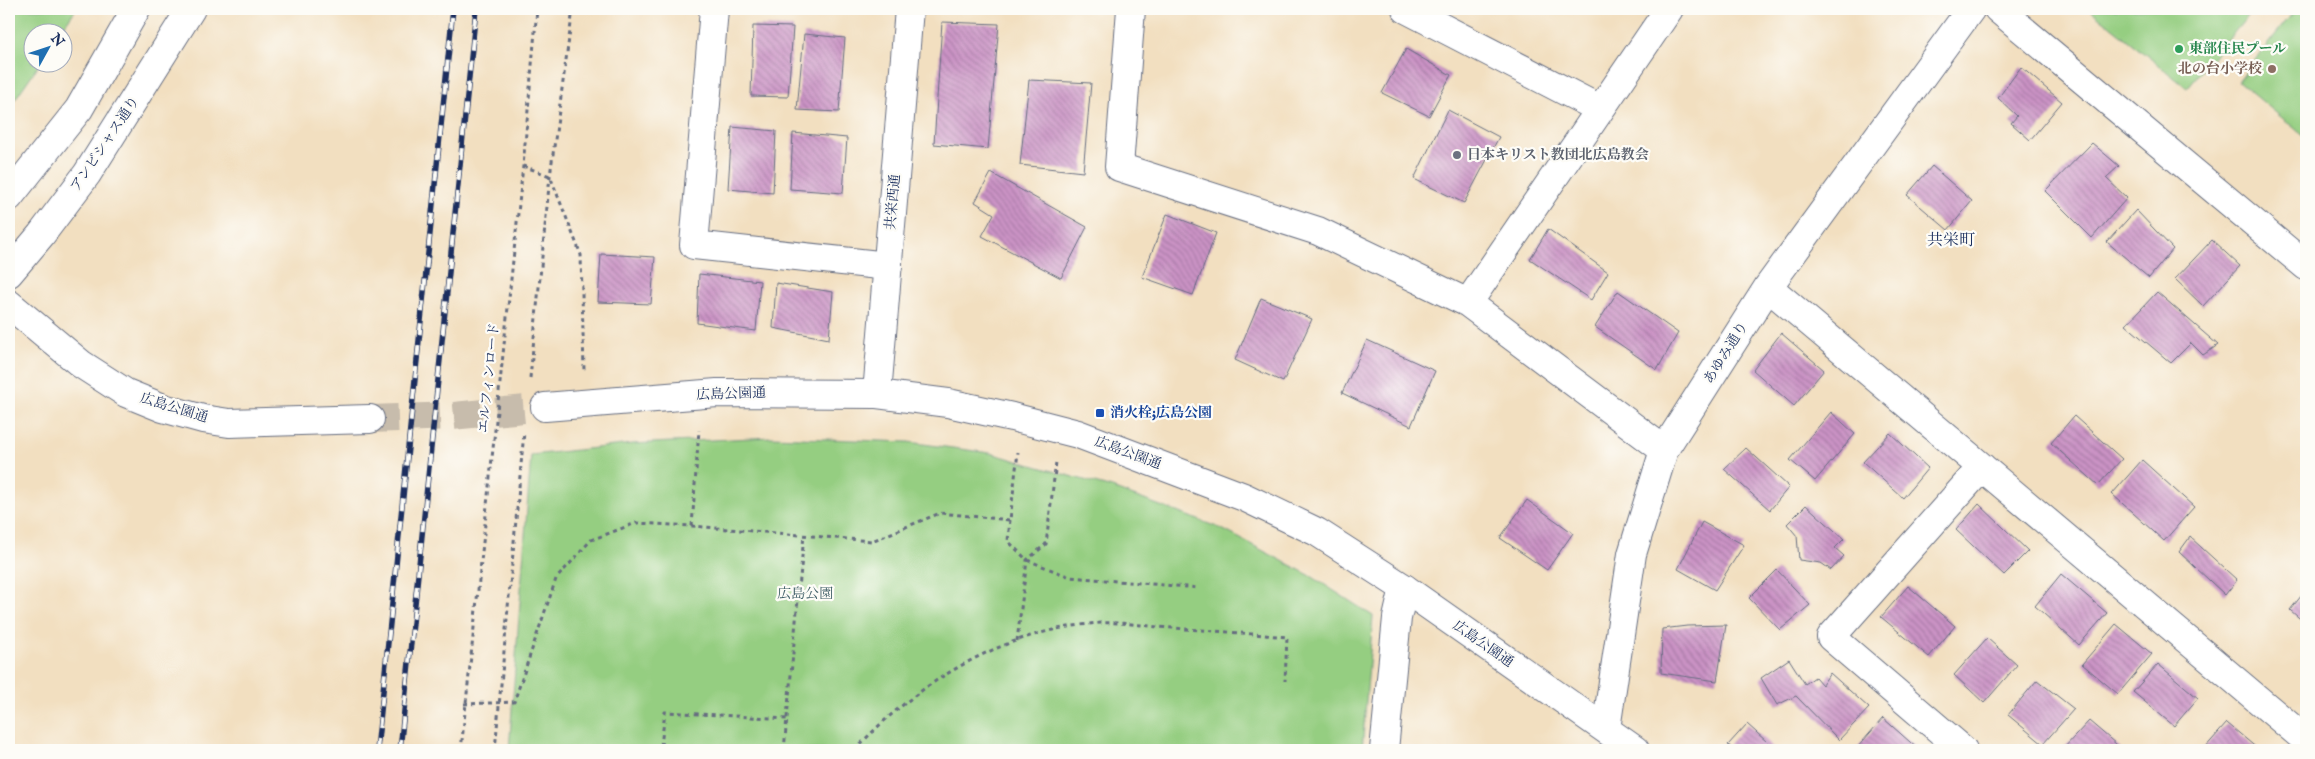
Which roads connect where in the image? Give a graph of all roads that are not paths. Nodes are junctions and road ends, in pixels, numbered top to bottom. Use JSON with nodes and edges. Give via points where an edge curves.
{"nodes":[{"id":1,"x":136,"y":9,"type":"edge"},
{"id":2,"x":191,"y":9,"type":"edge"},
{"id":3,"x":714,"y":9,"type":"edge"},
{"id":4,"x":909,"y":9,"type":"edge"},
{"id":5,"x":1131,"y":9,"type":"edge"},
{"id":6,"x":1406,"y":9,"type":"edge"},
{"id":7,"x":1669,"y":9,"type":"edge"},
{"id":8,"x":1971,"y":9,"type":"edge"},
{"id":9,"x":1998,"y":9,"type":"edge"},
{"id":10,"x":1600,"y":109,"type":"junction"},
{"id":11,"x":9,"y":197,"type":"edge"},
{"id":12,"x":888,"y":266,"type":"junction"},
{"id":13,"x":2306,"y":266,"type":"edge"},
{"id":14,"x":9,"y":272,"type":"edge"},
{"id":15,"x":1768,"y":287,"type":"junction"},
{"id":16,"x":1468,"y":303,"type":"junction"},
{"id":17,"x":9,"y":304,"type":"edge"},
{"id":18,"x":878,"y":394,"type":"junction"},
{"id":19,"x":545,"y":407,"type":"tunnel mouth"},
{"id":20,"x":370,"y":419,"type":"tunnel mouth"},
{"id":21,"x":1664,"y":450,"type":"junction"},
{"id":22,"x":1982,"y":467,"type":"junction"},
{"id":23,"x":1404,"y":588,"type":"junction"},
{"id":24,"x":1606,"y":740,"type":"edge"},
{"id":25,"x":2306,"y":740,"type":"edge"},
{"id":26,"x":1384,"y":750,"type":"edge"},
{"id":27,"x":1635,"y":750,"type":"edge"},
{"id":28,"x":1963,"y":750,"type":"edge"}],
"edges":[{"from":1,"to":11,"type":"street","via":[[79,109]]},
{"from":2,"to":14,"type":"street","name":"アンビシャス通り","via":[[88,174]]},
{"from":3,"to":12,"type":"street","via":[[694,245]]},
{"from":4,"to":12,"type":"street","name":"共栄西通"},
{"from":5,"to":16,"type":"street","via":[[1120,167],[1318,230]]},
{"from":6,"to":10,"type":"street"},
{"from":7,"to":10,"type":"street"},
{"from":8,"to":15,"type":"street","name":"あゆみ通り"},
{"from":9,"to":13,"type":"street"},
{"from":10,"to":16,"type":"street"},
{"from":12,"to":18,"type":"street","name":"共栄西通"},
{"from":15,"to":21,"type":"street","name":"あゆみ通り"},
{"from":15,"to":22,"type":"street"},
{"from":16,"to":21,"type":"street"},
{"from":17,"to":20,"type":"street","name":"広島公園通","via":[[81,364],[126,393],[163,408],[229,423]]},
{"from":18,"to":19,"type":"street","name":"広島公園通","via":[[717,393]]},
{"from":18,"to":23,"type":"street","name":"広島公園通","via":[[948,403],[1078,434],[1244,496],[1317,532]]},
{"from":21,"to":24,"type":"street","name":"あゆみ通り","via":[[1632,554]]},
{"from":22,"to":25,"type":"street"},
{"from":22,"to":28,"type":"street","via":[[1831,637]]},
{"from":23,"to":24,"type":"street","name":"広島公園通"},
{"from":23,"to":26,"type":"street","via":[[1397,618]]},
{"from":24,"to":27,"type":"street","name":"広島公園通"}]}
